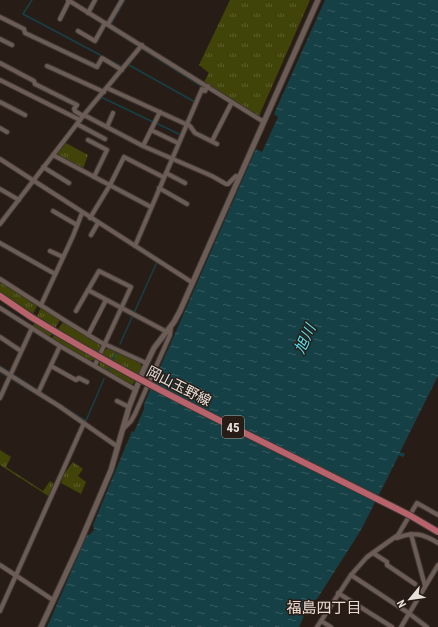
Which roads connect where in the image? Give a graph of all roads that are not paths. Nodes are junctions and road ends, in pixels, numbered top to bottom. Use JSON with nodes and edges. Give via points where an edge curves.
{"nodes":[{"id":1,"x":69,"y":0,"type":"edge"},
{"id":2,"x":95,"y":0,"type":"edge"},
{"id":3,"x":122,"y":0,"type":"edge"},
{"id":4,"x":318,"y":0,"type":"edge"},
{"id":5,"x":89,"y":12,"type":"junction"},
{"id":6,"x":0,"y":16,"type":"edge"},
{"id":7,"x":60,"y":19,"type":"dead end"},
{"id":8,"x":108,"y":25,"type":"junction"},
{"id":9,"x":78,"y":31,"type":"dead end"},
{"id":10,"x":0,"y":39,"type":"edge"},
{"id":11,"x":12,"y":45,"type":"dead end"},
{"id":12,"x":141,"y":47,"type":"junction"},
{"id":13,"x":0,"y":63,"type":"edge"},
{"id":14,"x":47,"y":66,"type":"dead end"},
{"id":15,"x":122,"y":70,"type":"junction"},
{"id":16,"x":0,"y":80,"type":"edge"},
{"id":17,"x":208,"y":86,"type":"junction"},
{"id":18,"x":107,"y":88,"type":"junction"},
{"id":19,"x":104,"y":92,"type":"junction"},
{"id":20,"x":0,"y":102,"type":"edge"},
{"id":21,"x":232,"y":102,"type":"junction"},
{"id":22,"x":160,"y":112,"type":"junction"},
{"id":23,"x":112,"y":113,"type":"dead end"},
{"id":24,"x":25,"y":115,"type":"dead end"},
{"id":25,"x":82,"y":120,"type":"junction"},
{"id":26,"x":264,"y":122,"type":"junction"},
{"id":27,"x":188,"y":125,"type":"junction"},
{"id":28,"x":107,"y":127,"type":"junction"},
{"id":29,"x":0,"y":128,"type":"edge"},
{"id":30,"x":151,"y":130,"type":"junction"},
{"id":31,"x":7,"y":132,"type":"dead end"},
{"id":32,"x":105,"y":139,"type":"dead end"},
{"id":33,"x":88,"y":140,"type":"dead end"},
{"id":34,"x":212,"y":141,"type":"junction"},
{"id":35,"x":178,"y":144,"type":"junction"},
{"id":36,"x":217,"y":144,"type":"dead end"},
{"id":37,"x":143,"y":146,"type":"junction"},
{"id":38,"x":54,"y":156,"type":"junction"},
{"id":39,"x":0,"y":159,"type":"edge"},
{"id":40,"x":173,"y":159,"type":"junction"},
{"id":41,"x":44,"y":168,"type":"junction"},
{"id":42,"x":166,"y":175,"type":"junction"},
{"id":43,"x":94,"y":177,"type":"junction"},
{"id":44,"x":239,"y":178,"type":"junction"},
{"id":45,"x":33,"y":180,"type":"junction"},
{"id":46,"x":69,"y":183,"type":"dead end"},
{"id":47,"x":185,"y":183,"type":"dead end"},
{"id":48,"x":110,"y":185,"type":"junction"},
{"id":49,"x":0,"y":189,"type":"edge"},
{"id":50,"x":161,"y":189,"type":"junction"},
{"id":51,"x":19,"y":200,"type":"junction"},
{"id":52,"x":188,"y":204,"type":"dead end"},
{"id":53,"x":151,"y":207,"type":"junction"},
{"id":54,"x":53,"y":211,"type":"dead end"},
{"id":55,"x":82,"y":213,"type":"junction"},
{"id":56,"x":91,"y":217,"type":"junction"},
{"id":57,"x":98,"y":223,"type":"junction"},
{"id":58,"x":0,"y":224,"type":"edge"},
{"id":59,"x":77,"y":225,"type":"junction"},
{"id":60,"x":91,"y":235,"type":"dead end"},
{"id":61,"x":0,"y":243,"type":"edge"},
{"id":62,"x":135,"y":245,"type":"junction"},
{"id":63,"x":50,"y":251,"type":"dead end"},
{"id":64,"x":63,"y":257,"type":"junction"},
{"id":65,"x":55,"y":274,"type":"junction"},
{"id":66,"x":0,"y":279,"type":"edge"},
{"id":67,"x":192,"y":283,"type":"junction"},
{"id":68,"x":88,"y":290,"type":"junction"},
{"id":69,"x":0,"y":296,"type":"edge"},
{"id":70,"x":106,"y":300,"type":"junction"},
{"id":71,"x":41,"y":305,"type":"junction"},
{"id":72,"x":0,"y":308,"type":"edge"},
{"id":73,"x":121,"y":308,"type":"junction"},
{"id":74,"x":76,"y":311,"type":"dead end"},
{"id":75,"x":171,"y":325,"type":"junction"},
{"id":76,"x":32,"y":328,"type":"junction"},
{"id":77,"x":166,"y":332,"type":"junction"},
{"id":78,"x":88,"y":335,"type":"junction"},
{"id":79,"x":0,"y":337,"type":"edge"},
{"id":80,"x":106,"y":344,"type":"junction"},
{"id":81,"x":60,"y":346,"type":"junction"},
{"id":82,"x":22,"y":351,"type":"junction"},
{"id":83,"x":146,"y":363,"type":"junction"},
{"id":84,"x":95,"y":365,"type":"junction"},
{"id":85,"x":51,"y":366,"type":"junction"},
{"id":86,"x":0,"y":369,"type":"edge"},
{"id":87,"x":10,"y":376,"type":"junction"},
{"id":88,"x":87,"y":382,"type":"dead end"},
{"id":89,"x":136,"y":390,"type":"junction"},
{"id":90,"x":39,"y":391,"type":"junction"},
{"id":91,"x":0,"y":398,"type":"edge"},
{"id":92,"x":117,"y":401,"type":"dead end"},
{"id":93,"x":129,"y":407,"type":"junction"},
{"id":94,"x":85,"y":424,"type":"junction"},
{"id":95,"x":123,"y":428,"type":"junction"},
{"id":96,"x":118,"y":447,"type":"junction"},
{"id":97,"x":438,"y":515,"type":"edge"},
{"id":98,"x":406,"y":524,"type":"junction"},
{"id":99,"x":438,"y":532,"type":"edge"},
{"id":100,"x":411,"y":534,"type":"junction"},
{"id":101,"x":393,"y":539,"type":"junction"},
{"id":102,"x":438,"y":543,"type":"edge"},
{"id":103,"x":373,"y":553,"type":"junction"},
{"id":104,"x":0,"y":565,"type":"edge"},
{"id":105,"x":438,"y":565,"type":"edge"},
{"id":106,"x":351,"y":574,"type":"junction"},
{"id":107,"x":16,"y":576,"type":"junction"},
{"id":108,"x":415,"y":584,"type":"dead end"},
{"id":109,"x":425,"y":586,"type":"junction"},
{"id":110,"x":338,"y":593,"type":"junction"},
{"id":111,"x":53,"y":600,"type":"junction"},
{"id":112,"x":0,"y":611,"type":"edge"},
{"id":113,"x":409,"y":613,"type":"junction"},
{"id":114,"x":321,"y":621,"type":"junction"},
{"id":115,"x":41,"y":627,"type":"edge"},
{"id":116,"x":317,"y":627,"type":"edge"},
{"id":117,"x":331,"y":627,"type":"edge"},
{"id":118,"x":392,"y":627,"type":"edge"},
{"id":119,"x":401,"y":627,"type":"edge"},
{"id":120,"x":427,"y":627,"type":"edge"}],
"edges":[{"from":1,"to":5,"type":"street"},
{"from":1,"to":7,"type":"street"},
{"from":2,"to":5,"type":"street"},
{"from":3,"to":8,"type":"street"},
{"from":4,"to":26,"type":"street"},
{"from":5,"to":8,"type":"street"},
{"from":6,"to":15,"type":"street","via":[[24,28],[25,33],[98,67],[102,58]]},
{"from":8,"to":9,"type":"street","via":[[95,40]]},
{"from":8,"to":12,"type":"street"},
{"from":10,"to":11,"type":"street"},
{"from":12,"to":15,"type":"street"},
{"from":12,"to":17,"type":"street"},
{"from":13,"to":25,"type":"street","via":[[77,105],[74,109]]},
{"from":14,"to":19,"type":"street"},
{"from":15,"to":18,"type":"street"},
{"from":16,"to":25,"type":"street"},
{"from":17,"to":21,"type":"street"},
{"from":17,"to":27,"type":"street","via":[[205,91],[203,90]]},
{"from":18,"to":19,"type":"street"},
{"from":18,"to":22,"type":"street"},
{"from":19,"to":25,"type":"street"},
{"from":20,"to":24,"type":"street"},
{"from":21,"to":26,"type":"street"},
{"from":21,"to":34,"type":"street"},
{"from":22,"to":27,"type":"street"},
{"from":22,"to":30,"type":"street"},
{"from":23,"to":28,"type":"street"},
{"from":25,"to":28,"type":"street"},
{"from":25,"to":32,"type":"street"},
{"from":25,"to":38,"type":"street"},
{"from":26,"to":44,"type":"street"},
{"from":27,"to":34,"type":"street","via":[[195,133]]},
{"from":27,"to":35,"type":"street"},
{"from":28,"to":37,"type":"street"},
{"from":29,"to":31,"type":"street"},
{"from":30,"to":35,"type":"street"},
{"from":30,"to":37,"type":"street"},
{"from":33,"to":43,"type":"street","via":[[107,150]]},
{"from":34,"to":36,"type":"street"},
{"from":35,"to":40,"type":"street"},
{"from":37,"to":40,"type":"street"},
{"from":38,"to":41,"type":"street"},
{"from":38,"to":43,"type":"street"},
{"from":39,"to":45,"type":"street"},
{"from":40,"to":42,"type":"street"},
{"from":40,"to":44,"type":"street","via":[[226,184],[236,176]]},
{"from":41,"to":45,"type":"street"},
{"from":41,"to":46,"type":"street"},
{"from":42,"to":47,"type":"street"},
{"from":42,"to":48,"type":"street","via":[[124,157]]},
{"from":42,"to":50,"type":"street"},
{"from":43,"to":48,"type":"street"},
{"from":44,"to":67,"type":"street"},
{"from":45,"to":51,"type":"street"},
{"from":45,"to":55,"type":"street"},
{"from":48,"to":53,"type":"street"},
{"from":48,"to":56,"type":"street"},
{"from":49,"to":51,"type":"street"},
{"from":50,"to":52,"type":"street"},
{"from":50,"to":53,"type":"street"},
{"from":51,"to":58,"type":"street"},
{"from":53,"to":62,"type":"street"},
{"from":54,"to":59,"type":"street"},
{"from":55,"to":56,"type":"street"},
{"from":55,"to":59,"type":"street"},
{"from":56,"to":57,"type":"street"},
{"from":57,"to":60,"type":"street"},
{"from":57,"to":62,"type":"street"},
{"from":59,"to":64,"type":"street"},
{"from":61,"to":65,"type":"street"},
{"from":62,"to":67,"type":"street"},
{"from":63,"to":64,"type":"street"},
{"from":64,"to":65,"type":"street"},
{"from":65,"to":71,"type":"street"},
{"from":66,"to":71,"type":"street"},
{"from":67,"to":75,"type":"street"},
{"from":68,"to":70,"type":"street"},
{"from":68,"to":73,"type":"street","via":[[99,270],[131,287]]},
{"from":68,"to":74,"type":"street"},
{"from":69,"to":99,"type":"main road","name":"岡山玉野線","number":"45","bridge":true,"via":[[88,352],[394,507]]},
{"from":70,"to":73,"type":"street"},
{"from":70,"to":78,"type":"street"},
{"from":71,"to":78,"type":"street"},
{"from":72,"to":76,"type":"street"},
{"from":73,"to":77,"type":"street"},
{"from":73,"to":80,"type":"street"},
{"from":75,"to":77,"type":"street"},
{"from":75,"to":95,"type":"street","via":[[170,335],[135,414]]},
{"from":76,"to":81,"type":"street"},
{"from":76,"to":82,"type":"street"},
{"from":77,"to":83,"type":"street"},
{"from":78,"to":80,"type":"street"},
{"from":79,"to":82,"type":"street"},
{"from":80,"to":83,"type":"street"},
{"from":80,"to":84,"type":"street"},
{"from":81,"to":84,"type":"street"},
{"from":81,"to":85,"type":"street"},
{"from":82,"to":87,"type":"street"},
{"from":83,"to":89,"type":"street"},
{"from":84,"to":89,"type":"street"},
{"from":85,"to":88,"type":"street","via":[[76,380],[80,378]]},
{"from":85,"to":90,"type":"street"},
{"from":86,"to":87,"type":"street"},
{"from":87,"to":90,"type":"street"},
{"from":87,"to":91,"type":"street"},
{"from":89,"to":93,"type":"street"},
{"from":90,"to":94,"type":"street"},
{"from":92,"to":93,"type":"street"},
{"from":93,"to":95,"type":"street"},
{"from":94,"to":96,"type":"street"},
{"from":94,"to":107,"type":"street"},
{"from":95,"to":96,"type":"street"},
{"from":96,"to":111,"type":"street","via":[[111,470]]},
{"from":97,"to":98,"type":"street","via":[[417,503]]},
{"from":98,"to":100,"type":"street"},
{"from":98,"to":101,"type":"street"},
{"from":100,"to":101,"type":"street"},
{"from":100,"to":102,"type":"street","via":[[429,537]]},
{"from":100,"to":109,"type":"street"},
{"from":101,"to":103,"type":"street"},
{"from":103,"to":106,"type":"street"},
{"from":103,"to":108,"type":"street","via":[[387,562],[387,566]]},
{"from":104,"to":107,"type":"street"},
{"from":105,"to":109,"type":"street"},
{"from":106,"to":110,"type":"street"},
{"from":106,"to":113,"type":"street"},
{"from":107,"to":111,"type":"street"},
{"from":107,"to":112,"type":"street"},
{"from":109,"to":113,"type":"street"},
{"from":110,"to":114,"type":"street"},
{"from":110,"to":118,"type":"street"},
{"from":111,"to":115,"type":"street"},
{"from":113,"to":119,"type":"street"},
{"from":113,"to":120,"type":"street"},
{"from":114,"to":116,"type":"street"},
{"from":114,"to":117,"type":"street"}]}
